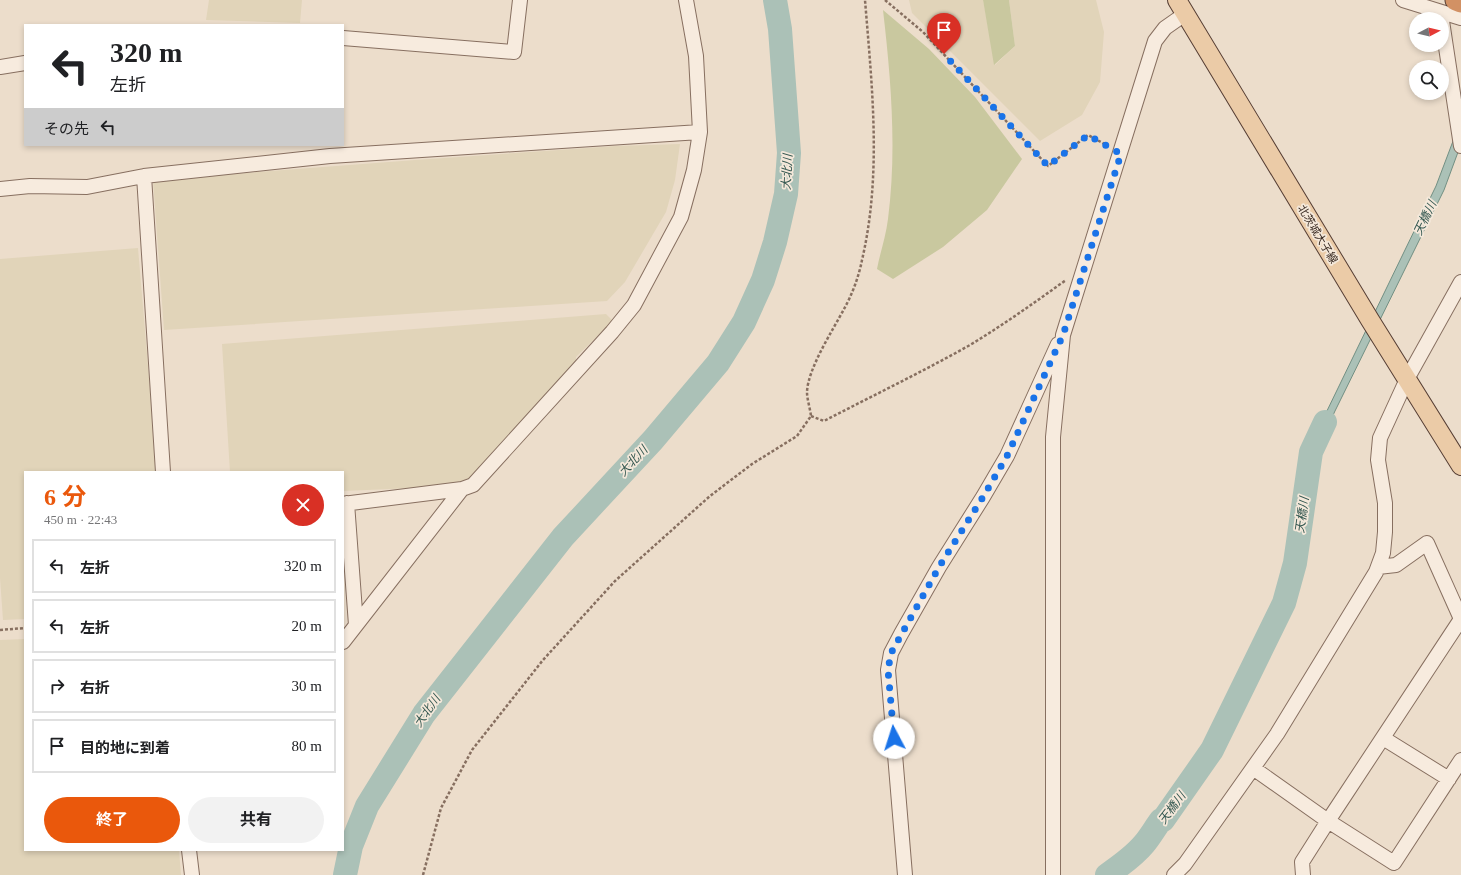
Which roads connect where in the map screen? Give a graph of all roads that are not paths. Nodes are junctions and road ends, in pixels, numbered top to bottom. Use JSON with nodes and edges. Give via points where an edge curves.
{"nodes":[{"id":1,"x":520,"y":0,"type":"edge"},
{"id":2,"x":686,"y":0,"type":"edge"},
{"id":3,"x":1403,"y":0,"type":"edge"},
{"id":4,"x":1461,"y":2,"type":"edge"},
{"id":5,"x":1181,"y":7,"type":"edge"},
{"id":6,"x":1444,"y":11,"type":"edge"},
{"id":7,"x":1461,"y":18,"type":"edge"},
{"id":8,"x":344,"y":38,"type":"edge"},
{"id":9,"x":24,"y":64,"type":"edge"},
{"id":10,"x":0,"y":67,"type":"edge"},
{"id":11,"x":700,"y":132,"type":"junction"},
{"id":12,"x":1461,"y":146,"type":"edge"},
{"id":13,"x":144,"y":176,"type":"junction"},
{"id":14,"x":0,"y":189,"type":"edge"},
{"id":15,"x":1461,"y":282,"type":"edge"},
{"id":16,"x":1063,"y":335,"type":"junction"},
{"id":17,"x":1407,"y":379,"type":"junction"},
{"id":18,"x":1461,"y":466,"type":"edge"},
{"id":19,"x":163,"y":471,"type":"edge"},
{"id":20,"x":462,"y":489,"type":"junction"},
{"id":21,"x":345,"y":504,"type":"edge"},
{"id":22,"x":1378,"y":567,"type":"junction"},
{"id":23,"x":356,"y":625,"type":"junction"},
{"id":24,"x":1457,"y":633,"type":"edge"},
{"id":25,"x":344,"y":641,"type":"edge"},
{"id":26,"x":1383,"y":738,"type":"junction"},
{"id":27,"x":1461,"y":760,"type":"edge"},
{"id":28,"x":1253,"y":768,"type":"junction"},
{"id":29,"x":1449,"y":779,"type":"junction"},
{"id":30,"x":1328,"y":821,"type":"junction"},
{"id":31,"x":190,"y":851,"type":"edge"},
{"id":32,"x":192,"y":875,"type":"edge"},
{"id":33,"x":905,"y":875,"type":"edge"},
{"id":34,"x":1053,"y":875,"type":"edge"},
{"id":35,"x":1174,"y":875,"type":"edge"},
{"id":36,"x":1303,"y":875,"type":"edge"}],
"edges":[{"from":1,"to":8,"type":"street","via":[[514,52]]},
{"from":2,"to":11,"type":"street","via":[[696,56]]},
{"from":3,"to":6,"type":"street"},
{"from":4,"to":6,"type":"highway"},
{"from":5,"to":16,"type":"street","via":[[1155,41]]},
{"from":5,"to":17,"type":"main road","name":"北茨城大子線"},
{"from":6,"to":7,"type":"street"},
{"from":6,"to":12,"type":"street"},
{"from":9,"to":10,"type":"street"},
{"from":11,"to":13,"type":"street","via":[[330,156]]},
{"from":11,"to":20,"type":"street","via":[[694,170],[681,217],[634,305],[486,472],[473,485]]},
{"from":13,"to":14,"type":"street","via":[[87,187],[30,186]]},
{"from":13,"to":19,"type":"street"},
{"from":15,"to":17,"type":"street"},
{"from":16,"to":33,"type":"street","via":[[1007,456],[939,567],[891,653],[888,670]]},
{"from":16,"to":34,"type":"street","via":[[1053,437]]},
{"from":17,"to":18,"type":"main road","name":"北茨城大子線"},
{"from":17,"to":22,"type":"street","via":[[1380,438],[1378,460],[1385,503],[1385,532]]},
{"from":20,"to":21,"type":"street"},
{"from":20,"to":23,"type":"street"},
{"from":21,"to":23,"type":"street"},
{"from":22,"to":24,"type":"street","via":[[1396,565],[1427,542],[1460,619]]},
{"from":22,"to":28,"type":"street","via":[[1277,734]]},
{"from":23,"to":25,"type":"street"},
{"from":24,"to":26,"type":"street"},
{"from":26,"to":29,"type":"street"},
{"from":26,"to":30,"type":"street"},
{"from":27,"to":29,"type":"street"},
{"from":28,"to":30,"type":"street"},
{"from":28,"to":35,"type":"street","via":[[1185,864]]},
{"from":29,"to":30,"type":"street","via":[[1394,863]]},
{"from":30,"to":36,"type":"street","via":[[1302,862]]},
{"from":31,"to":32,"type":"street"}]}
